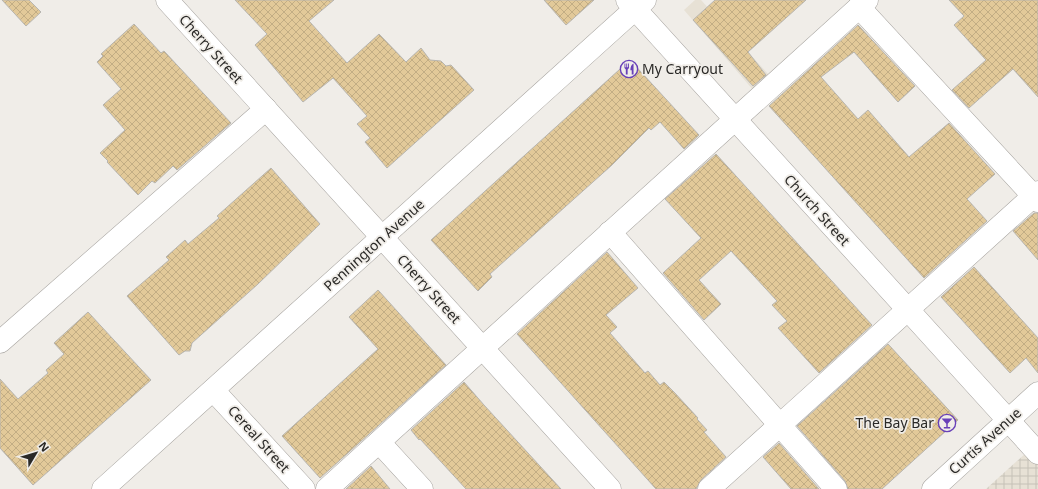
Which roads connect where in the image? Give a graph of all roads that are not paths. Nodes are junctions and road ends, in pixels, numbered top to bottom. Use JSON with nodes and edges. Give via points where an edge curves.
{"nodes":[{"id":1,"x":167,"y":0,"type":"edge"},
{"id":2,"x":636,"y":3,"type":"edge"},
{"id":3,"x":863,"y":3,"type":"edge"},
{"id":4,"x":266,"y":108,"type":"junction"},
{"id":5,"x":735,"y":119,"type":"junction"},
{"id":6,"x":1037,"y":196,"type":"edge"},
{"id":7,"x":610,"y":232,"type":"junction"},
{"id":8,"x":382,"y":237,"type":"junction"},
{"id":9,"x":908,"y":310,"type":"junction"},
{"id":10,"x":0,"y":342,"type":"edge"},
{"id":11,"x":482,"y":348,"type":"junction"},
{"id":12,"x":213,"y":390,"type":"junction"},
{"id":13,"x":1038,"y":393,"type":"edge"},
{"id":14,"x":1008,"y":420,"type":"junction"},
{"id":15,"x":780,"y":425,"type":"junction"},
{"id":16,"x":379,"y":442,"type":"junction"},
{"id":17,"x":1038,"y":453,"type":"edge"},
{"id":18,"x":103,"y":489,"type":"edge"},
{"id":19,"x":304,"y":489,"type":"edge"},
{"id":20,"x":327,"y":489,"type":"edge"},
{"id":21,"x":422,"y":489,"type":"edge"},
{"id":22,"x":610,"y":489,"type":"edge"},
{"id":23,"x":709,"y":489,"type":"edge"},
{"id":24,"x":836,"y":489,"type":"edge"},
{"id":25,"x":933,"y":489,"type":"edge"}],
"edges":[{"from":1,"to":4,"type":"main road","name":"Cherry Street"},
{"from":2,"to":5,"type":"main road","name":"Church Street"},
{"from":2,"to":8,"type":"main road","name":"Pennington Avenue"},
{"from":3,"to":5,"type":"main road"},
{"from":3,"to":6,"type":"main road"},
{"from":4,"to":8,"type":"main road","name":"Cherry Street"},
{"from":4,"to":10,"type":"main road"},
{"from":5,"to":7,"type":"main road"},
{"from":5,"to":9,"type":"main road","name":"Church Street"},
{"from":6,"to":9,"type":"main road"},
{"from":7,"to":11,"type":"main road"},
{"from":7,"to":15,"type":"main road"},
{"from":8,"to":11,"type":"main road","name":"Cherry Street"},
{"from":8,"to":12,"type":"main road","name":"Pennington Avenue"},
{"from":9,"to":14,"type":"main road","name":"Church Street"},
{"from":9,"to":15,"type":"main road"},
{"from":11,"to":16,"type":"main road"},
{"from":11,"to":22,"type":"main road","name":"Cherry Street"},
{"from":12,"to":18,"type":"main road","name":"Pennington Avenue"},
{"from":12,"to":19,"type":"main road","name":"Cereal Street"},
{"from":13,"to":14,"type":"main road","name":"Curtis Avenue"},
{"from":14,"to":17,"type":"main road","name":"Church Street"},
{"from":14,"to":25,"type":"main road","name":"Curtis Avenue"},
{"from":15,"to":23,"type":"main road"},
{"from":15,"to":24,"type":"main road"},
{"from":16,"to":20,"type":"main road"},
{"from":16,"to":21,"type":"main road"}]}
